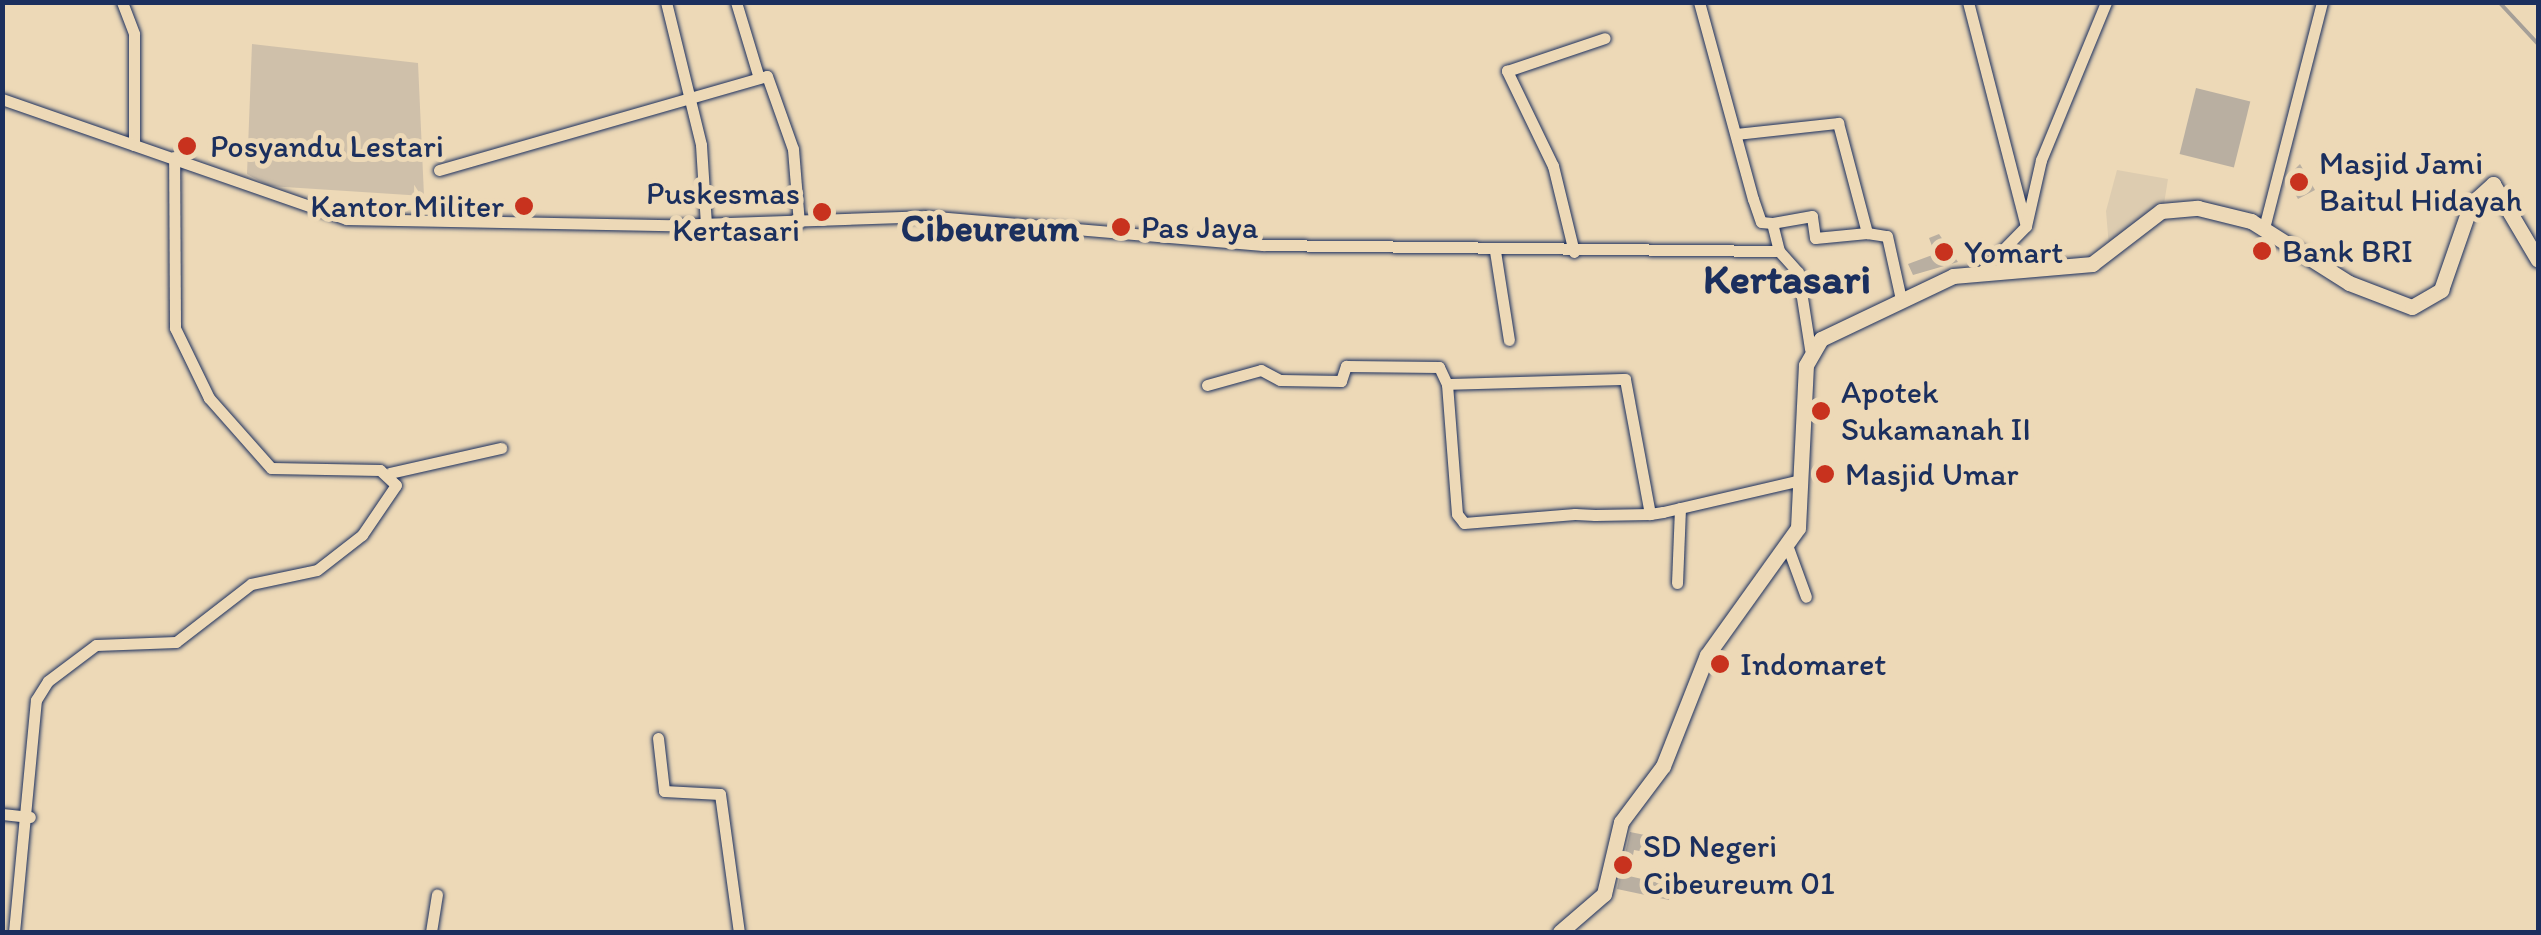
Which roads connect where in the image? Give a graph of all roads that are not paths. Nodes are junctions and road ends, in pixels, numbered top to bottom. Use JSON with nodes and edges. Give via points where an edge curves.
{"nodes":[{"id":1,"x":122,"y":2,"type":"edge"},
{"id":2,"x":666,"y":2,"type":"edge"},
{"id":3,"x":736,"y":2,"type":"edge"},
{"id":4,"x":1698,"y":2,"type":"edge"},
{"id":5,"x":1968,"y":2,"type":"edge"},
{"id":6,"x":2106,"y":2,"type":"edge"},
{"id":7,"x":2322,"y":2,"type":"edge"},
{"id":8,"x":1605,"y":38,"type":"dead end"},
{"id":9,"x":759,"y":78,"type":"junction"},
{"id":10,"x":2,"y":98,"type":"edge"},
{"id":11,"x":689,"y":99,"type":"junction"},
{"id":12,"x":1736,"y":134,"type":"junction"},
{"id":13,"x":134,"y":144,"type":"junction"},
{"id":14,"x":174,"y":157,"type":"junction"},
{"id":15,"x":438,"y":170,"type":"dead end"},
{"id":16,"x":799,"y":223,"type":"junction"},
{"id":17,"x":1772,"y":223,"type":"junction"},
{"id":18,"x":706,"y":225,"type":"junction"},
{"id":19,"x":2026,"y":226,"type":"junction"},
{"id":20,"x":2264,"y":228,"type":"junction"},
{"id":21,"x":1867,"y":234,"type":"junction"},
{"id":22,"x":1495,"y":251,"type":"junction"},
{"id":23,"x":1778,"y":251,"type":"junction"},
{"id":24,"x":1574,"y":252,"type":"junction"},
{"id":25,"x":2538,"y":260,"type":"edge"},
{"id":26,"x":1982,"y":271,"type":"junction"},
{"id":27,"x":1901,"y":299,"type":"junction"},
{"id":28,"x":1509,"y":340,"type":"dead end"},
{"id":29,"x":1810,"y":349,"type":"junction"},
{"id":30,"x":1447,"y":384,"type":"junction"},
{"id":31,"x":1207,"y":385,"type":"dead end"},
{"id":32,"x":501,"y":448,"type":"dead end"},
{"id":33,"x":390,"y":474,"type":"junction"},
{"id":34,"x":1801,"y":480,"type":"junction"},
{"id":35,"x":1680,"y":508,"type":"junction"},
{"id":36,"x":1650,"y":514,"type":"junction"},
{"id":37,"x":1787,"y":545,"type":"junction"},
{"id":38,"x":1677,"y":583,"type":"dead end"},
{"id":39,"x":1806,"y":597,"type":"dead end"},
{"id":40,"x":658,"y":738,"type":"dead end"},
{"id":41,"x":2,"y":814,"type":"edge"},
{"id":42,"x":30,"y":818,"type":"junction"},
{"id":43,"x":437,"y":894,"type":"dead end"},
{"id":44,"x":14,"y":932,"type":"edge"},
{"id":45,"x":431,"y":932,"type":"edge"},
{"id":46,"x":739,"y":932,"type":"edge"},
{"id":47,"x":1560,"y":932,"type":"edge"}],
"edges":[{"from":1,"to":13,"type":"street","via":[[134,34]]},
{"from":2,"to":11,"type":"street"},
{"from":3,"to":9,"type":"street"},
{"from":4,"to":12,"type":"street"},
{"from":5,"to":19,"type":"street"},
{"from":6,"to":19,"type":"street","via":[[2042,160]]},
{"from":7,"to":20,"type":"street"},
{"from":8,"to":24,"type":"street","via":[[1508,71],[1553,166]]},
{"from":9,"to":11,"type":"street"},
{"from":9,"to":16,"type":"street","via":[[771,80],[792,149]]},
{"from":10,"to":13,"type":"street"},
{"from":11,"to":15,"type":"street"},
{"from":11,"to":18,"type":"street","via":[[704,160]]},
{"from":12,"to":17,"type":"street","via":[[1762,222]]},
{"from":12,"to":21,"type":"street","via":[[1838,123]]},
{"from":13,"to":14,"type":"street"},
{"from":14,"to":18,"type":"street","via":[[346,220]]},
{"from":14,"to":33,"type":"street","via":[[175,328],[209,398],[271,468]]},
{"from":16,"to":18,"type":"street"},
{"from":16,"to":22,"type":"street","via":[[924,216],[1107,236]]},
{"from":17,"to":21,"type":"street","via":[[1812,216],[1815,238]]},
{"from":17,"to":23,"type":"street"},
{"from":19,"to":26,"type":"street"},
{"from":20,"to":25,"type":"main road","via":[[2348,283],[2412,307],[2441,290],[2471,204],[2493,184]]},
{"from":20,"to":26,"type":"main road","via":[[2198,208],[2161,211],[2106,258],[2078,268]]},
{"from":21,"to":27,"type":"street","via":[[1887,236]]},
{"from":22,"to":24,"type":"street"},
{"from":22,"to":28,"type":"street"},
{"from":23,"to":24,"type":"street"},
{"from":23,"to":29,"type":"street","via":[[1798,272]]},
{"from":26,"to":27,"type":"main road"},
{"from":27,"to":29,"type":"main road"},
{"from":29,"to":34,"type":"main road"},
{"from":30,"to":31,"type":"street","via":[[1439,367],[1346,366],[1341,381],[1278,379],[1262,370]]},
{"from":30,"to":36,"type":"street","via":[[1625,378]]},
{"from":30,"to":36,"type":"street","via":[[1460,521]]},
{"from":32,"to":33,"type":"street"},
{"from":33,"to":42,"type":"street","via":[[396,485],[388,504],[335,559],[251,584],[176,642],[91,647],[48,681],[34,714]]},
{"from":34,"to":35,"type":"street"},
{"from":34,"to":37,"type":"main road","via":[[1798,528]]},
{"from":35,"to":36,"type":"street"},
{"from":35,"to":38,"type":"street"},
{"from":37,"to":39,"type":"street"},
{"from":37,"to":47,"type":"main road","via":[[1707,656],[1663,766],[1621,822],[1600,900]]},
{"from":40,"to":46,"type":"street","via":[[664,791],[720,794]]},
{"from":41,"to":42,"type":"street"},
{"from":42,"to":44,"type":"street"},
{"from":43,"to":45,"type":"street"}]}
